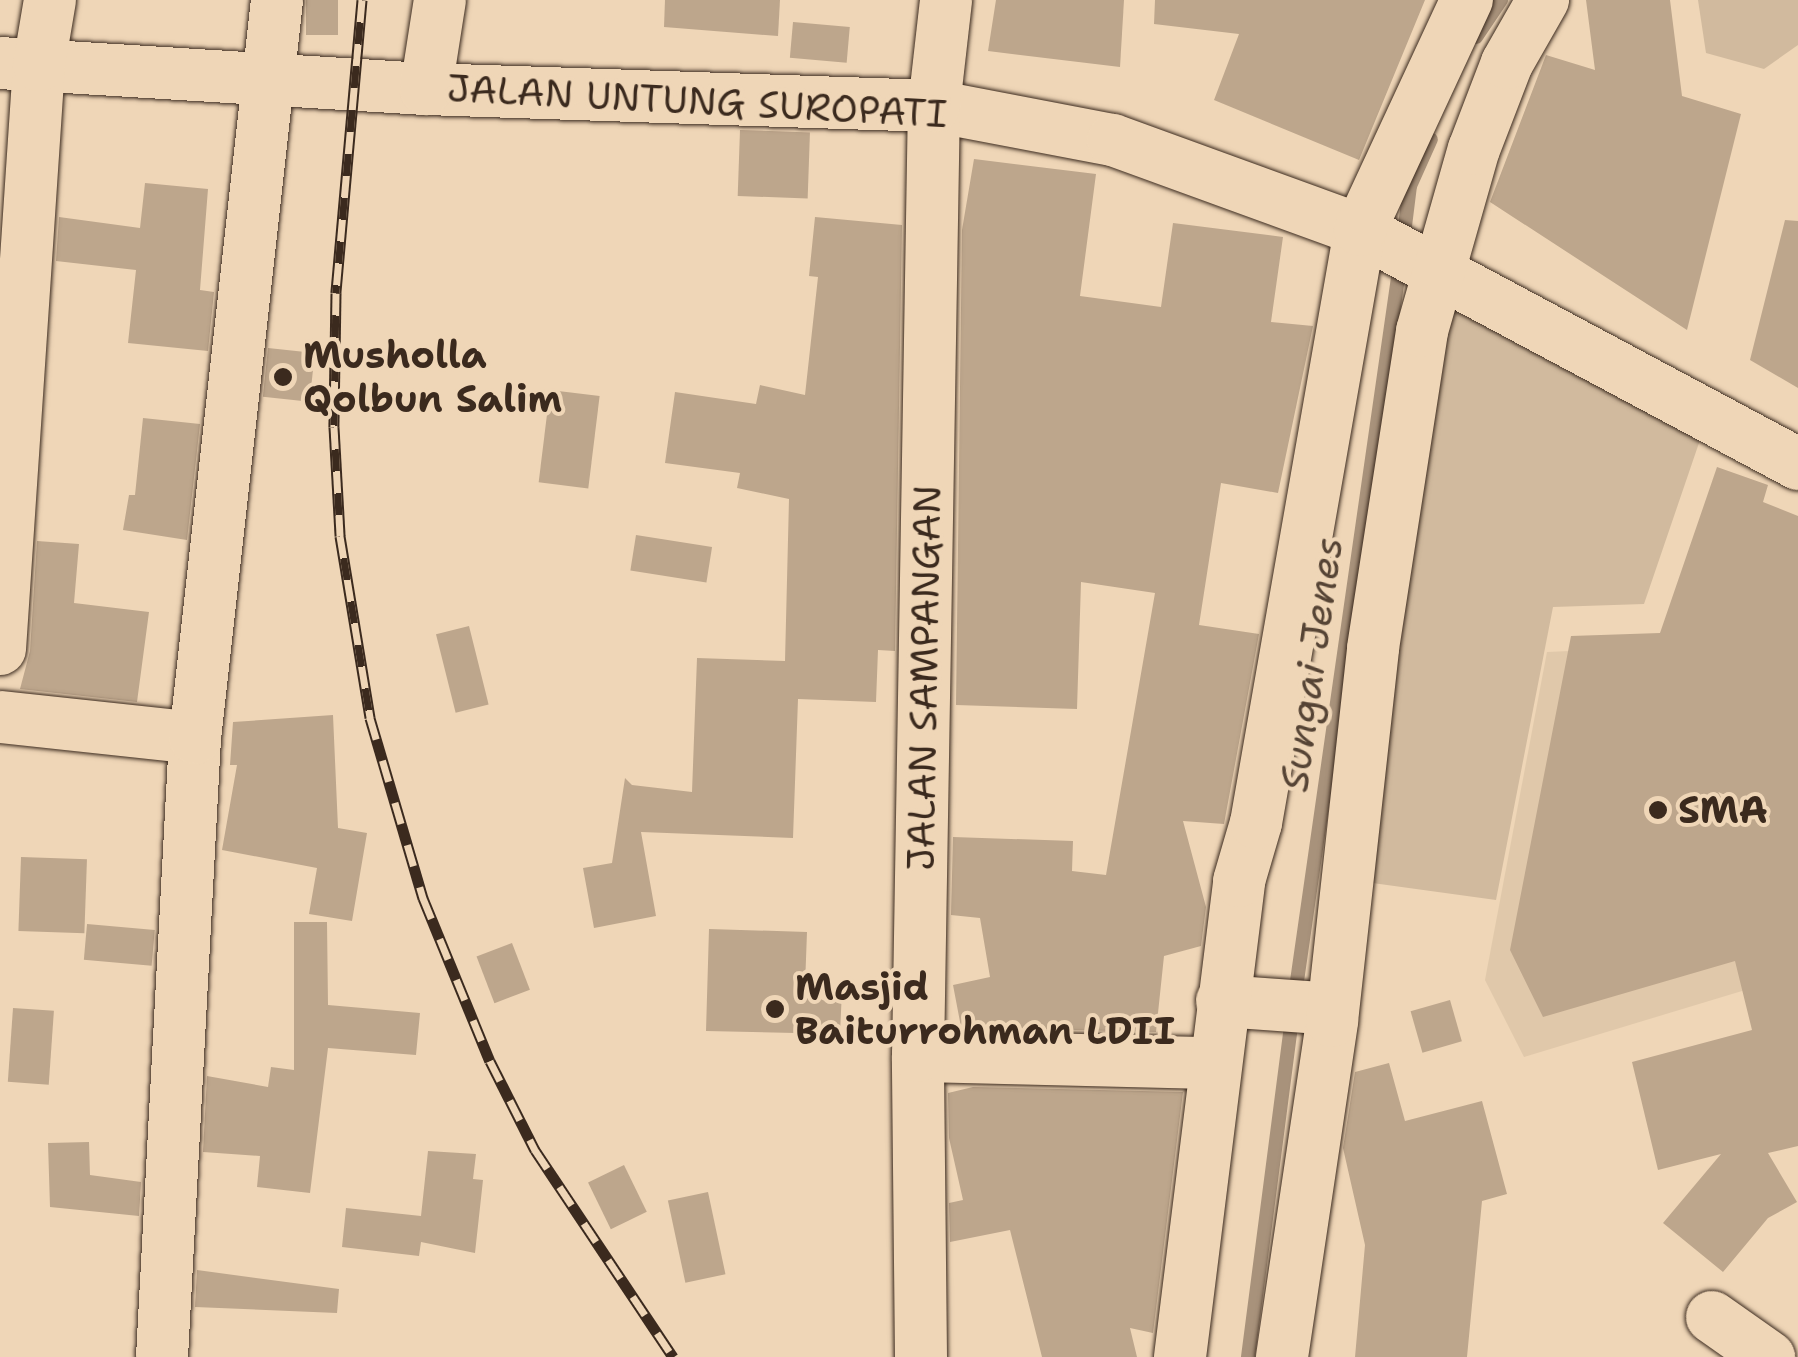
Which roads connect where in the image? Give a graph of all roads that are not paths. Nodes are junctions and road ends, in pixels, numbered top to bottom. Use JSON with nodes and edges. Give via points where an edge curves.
{"nodes":[{"id":1,"x":50,"y":0,"type":"edge"},
{"id":2,"x":277,"y":0,"type":"edge"},
{"id":3,"x":440,"y":0,"type":"edge"},
{"id":4,"x":946,"y":0,"type":"edge"},
{"id":5,"x":1467,"y":0,"type":"edge"},
{"id":6,"x":1544,"y":0,"type":"edge"},
{"id":7,"x":20,"y":64,"type":"edge"},
{"id":8,"x":266,"y":77,"type":"junction"},
{"id":9,"x":426,"y":89,"type":"junction"},
{"id":10,"x":934,"y":106,"type":"junction"},
{"id":11,"x":1364,"y":232,"type":"junction"},
{"id":12,"x":1432,"y":267,"type":"junction"},
{"id":13,"x":1798,"y":464,"type":"edge"},
{"id":14,"x":0,"y":649,"type":"edge"},
{"id":15,"x":0,"y":716,"type":"edge"},
{"id":16,"x":195,"y":738,"type":"junction"},
{"id":17,"x":1284,"y":1006,"type":"junction"},
{"id":18,"x":918,"y":1056,"type":"junction"},
{"id":19,"x":1214,"y":1063,"type":"junction"},
{"id":20,"x":1712,"y":1317,"type":"dead end"},
{"id":21,"x":162,"y":1357,"type":"edge"},
{"id":22,"x":921,"y":1357,"type":"edge"},
{"id":23,"x":1180,"y":1357,"type":"edge"},
{"id":24,"x":1282,"y":1357,"type":"edge"},
{"id":25,"x":1769,"y":1357,"type":"edge"}],
"edges":[{"from":1,"to":7,"type":"street"},
{"from":2,"to":8,"type":"street"},
{"from":3,"to":9,"type":"street"},
{"from":4,"to":10,"type":"street","name":"JALAN SAMPANGAN"},
{"from":5,"to":11,"type":"street"},
{"from":6,"to":12,"type":"street","via":[[1507,63]]},
{"from":7,"to":8,"type":"street","name":"JALAN UNTUNG SUROPATI"},
{"from":7,"to":14,"type":"street"},
{"from":8,"to":9,"type":"street","name":"JALAN UNTUNG SUROPATI"},
{"from":8,"to":16,"type":"street"},
{"from":9,"to":10,"type":"street","name":"JALAN UNTUNG SUROPATI"},
{"from":10,"to":11,"type":"street","name":"JALAN UNTUNG SUROPATI","via":[[1113,140]]},
{"from":10,"to":18,"type":"street","name":"JALAN SAMPANGAN"},
{"from":11,"to":12,"type":"street","name":"JALAN UNTUNG SUROPATI"},
{"from":11,"to":17,"type":"street","via":[[1256,823],[1239,881]]},
{"from":12,"to":13,"type":"street","name":"JALAN UNTUNG SUROPATI"},
{"from":12,"to":17,"type":"street","via":[[1373,648]]},
{"from":15,"to":16,"type":"street"},
{"from":16,"to":21,"type":"street"},
{"from":17,"to":19,"type":"street"},
{"from":17,"to":24,"type":"street"},
{"from":18,"to":19,"type":"street"},
{"from":18,"to":22,"type":"street","name":"JALAN SAMPANGAN"},
{"from":19,"to":23,"type":"street"},
{"from":20,"to":25,"type":"street"}]}
